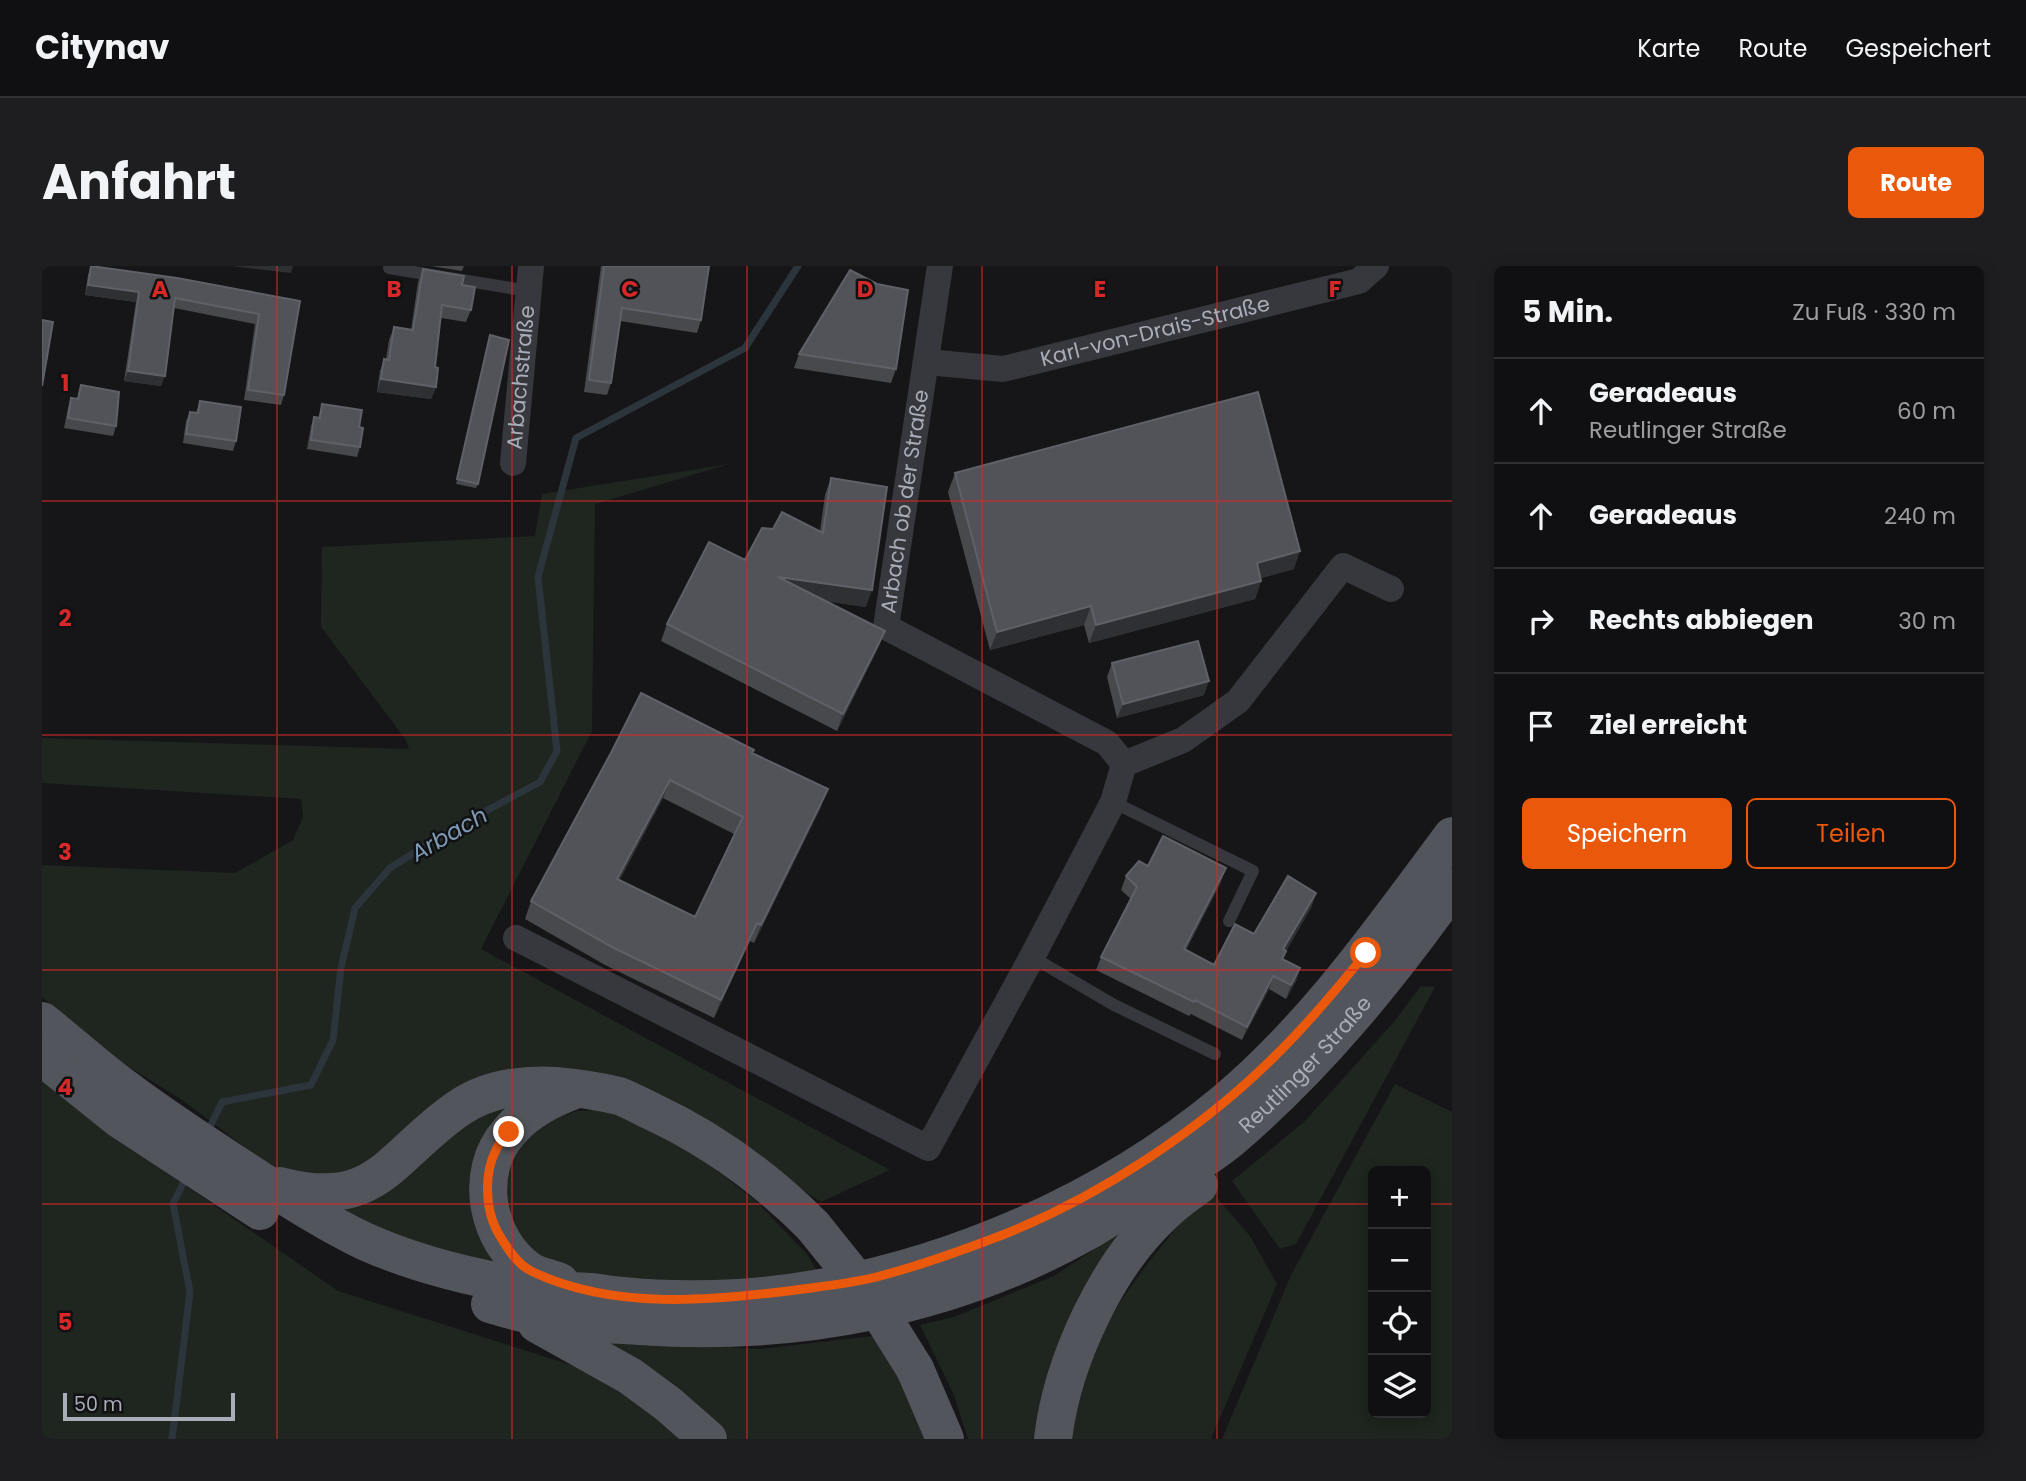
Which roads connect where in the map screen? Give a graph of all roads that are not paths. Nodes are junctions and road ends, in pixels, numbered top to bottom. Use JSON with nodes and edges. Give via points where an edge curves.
{"nodes":[{"id":1,"x":940,"y":266,"type":"edge"},
{"id":2,"x":1376,"y":266,"type":"edge"},
{"id":3,"x":389,"y":268,"type":"dead end"},
{"id":4,"x":530,"y":279,"type":"edge"},
{"id":5,"x":927,"y":362,"type":"junction"},
{"id":6,"x":513,"y":463,"type":"dead end"},
{"id":7,"x":1391,"y":589,"type":"dead end"},
{"id":8,"x":1124,"y":764,"type":"junction"},
{"id":9,"x":1113,"y":802,"type":"junction"},
{"id":10,"x":1452,"y":836,"type":"edge"},
{"id":11,"x":1452,"y":888,"type":"edge"},
{"id":12,"x":1229,"y":921,"type":"dead end"},
{"id":13,"x":516,"y":938,"type":"dead end"},
{"id":14,"x":1032,"y":957,"type":"junction"},
{"id":15,"x":42,"y":1020,"type":"edge"},
{"id":16,"x":1215,"y":1054,"type":"dead end"},
{"id":17,"x":42,"y":1057,"type":"edge"},
{"id":18,"x":579,"y":1088,"type":"junction"},
{"id":19,"x":121,"y":1103,"type":"junction"},
{"id":20,"x":1227,"y":1121,"type":"junction"},
{"id":21,"x":247,"y":1171,"type":"junction"},
{"id":22,"x":590,"y":1292,"type":"junction"},
{"id":23,"x":514,"y":1311,"type":"junction"},
{"id":24,"x":708,"y":1439,"type":"edge"},
{"id":25,"x":945,"y":1439,"type":"edge"},
{"id":26,"x":1053,"y":1439,"type":"edge"}],
"edges":[{"from":1,"to":5,"type":"street","name":"Arbach ob der Straße"},
{"from":2,"to":5,"type":"street","name":"Karl-von-Drais-Straße","via":[[1359,281],[1003,369]]},
{"from":3,"to":4,"type":"lane","name":"Arbachstraße"},
{"from":4,"to":6,"type":"street","name":"Arbachstraße"},
{"from":5,"to":8,"type":"street","name":"Arbach ob der Straße","via":[[886,627],[1107,743]]},
{"from":7,"to":8,"type":"street","via":[[1343,566],[1238,701],[1183,740]]},
{"from":8,"to":9,"type":"street"},
{"from":9,"to":12,"type":"lane","via":[[1253,871]]},
{"from":9,"to":14,"type":"street"},
{"from":10,"to":20,"type":"main road","name":"Reutlinger Straße","via":[[1366,953],[1273,1058]]},
{"from":11,"to":20,"type":"main road","name":"Reutlinger Straße","via":[[1365,1004],[1299,1075]]},
{"from":13,"to":14,"type":"street","via":[[928,1148]]},
{"from":14,"to":16,"type":"lane","via":[[1114,1005]]},
{"from":15,"to":19,"type":"main road"},
{"from":17,"to":19,"type":"main road"},
{"from":18,"to":21,"type":"main road","via":[[512,1086],[485,1095],[459,1108],[360,1188],[302,1192]]},
{"from":18,"to":22,"type":"main road","via":[[546,1101],[509,1132],[495,1151],[487,1185],[493,1222],[507,1248],[530,1271]]},
{"from":18,"to":25,"type":"main road","bridge":true,"via":[[621,1097],[670,1120],[721,1149],[781,1194],[870,1297],[915,1369]]},
{"from":19,"to":21,"type":"main road"},
{"from":19,"to":23,"type":"main road","via":[[209,1179],[328,1250],[425,1287]]},
{"from":20,"to":22,"type":"main road","via":[[1007,1233],[882,1276],[740,1297],[625,1297]]},
{"from":20,"to":23,"type":"main road","via":[[1196,1163],[1085,1232],[955,1290],[828,1321],[724,1330],[563,1321]]},
{"from":20,"to":26,"type":"main road","via":[[1205,1180],[1156,1221],[1130,1251],[1092,1314],[1063,1392]]},
{"from":21,"to":22,"type":"main road","via":[[366,1242],[452,1272],[544,1290]]},
{"from":23,"to":24,"type":"main road","via":[[630,1376]]}]}
